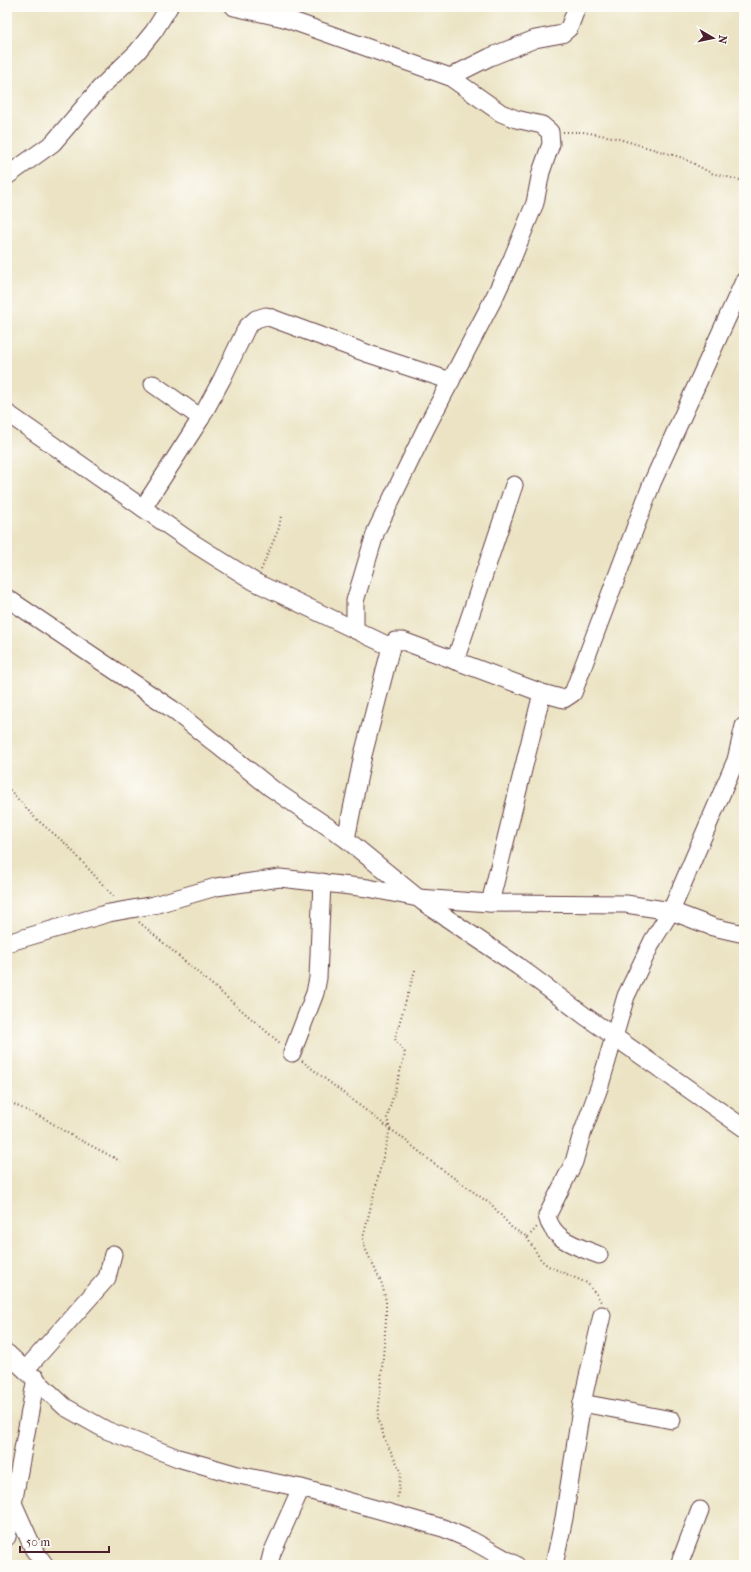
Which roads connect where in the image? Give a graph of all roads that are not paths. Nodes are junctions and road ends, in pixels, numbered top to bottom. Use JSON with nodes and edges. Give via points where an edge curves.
{"nodes":[{"id":1,"x":169,"y":7,"type":"edge"},
{"id":2,"x":234,"y":7,"type":"edge"},
{"id":3,"x":577,"y":7,"type":"edge"},
{"id":4,"x":450,"y":77,"type":"junction"},
{"id":5,"x":7,"y":176,"type":"edge"},
{"id":6,"x":744,"y":281,"type":"edge"},
{"id":7,"x":451,"y":381,"type":"junction"},
{"id":8,"x":153,"y":384,"type":"dead end"},
{"id":9,"x":7,"y":413,"type":"edge"},
{"id":10,"x":201,"y":418,"type":"junction"},
{"id":11,"x":514,"y":485,"type":"dead end"},
{"id":12,"x":143,"y":508,"type":"junction"},
{"id":13,"x":7,"y":598,"type":"edge"},
{"id":14,"x":355,"y":630,"type":"junction"},
{"id":15,"x":391,"y":647,"type":"junction"},
{"id":16,"x":455,"y":660,"type":"junction"},
{"id":17,"x":542,"y":693,"type":"junction"},
{"id":18,"x":744,"y":726,"type":"edge"},
{"id":19,"x":346,"y":839,"type":"junction"},
{"id":20,"x":322,"y":882,"type":"junction"},
{"id":21,"x":418,"y":898,"type":"junction"},
{"id":22,"x":490,"y":903,"type":"junction"},
{"id":23,"x":671,"y":911,"type":"junction"},
{"id":24,"x":744,"y":934,"type":"edge"},
{"id":25,"x":7,"y":943,"type":"edge"},
{"id":26,"x":614,"y":1037,"type":"junction"},
{"id":27,"x":292,"y":1053,"type":"road end"},
{"id":28,"x":744,"y":1128,"type":"edge"},
{"id":29,"x":113,"y":1254,"type":"dead end"},
{"id":30,"x":599,"y":1255,"type":"dead end"},
{"id":31,"x":602,"y":1315,"type":"road end"},
{"id":32,"x":7,"y":1353,"type":"edge"},
{"id":33,"x":31,"y":1373,"type":"junction"},
{"id":34,"x":582,"y":1403,"type":"junction"},
{"id":35,"x":672,"y":1420,"type":"dead end"},
{"id":36,"x":301,"y":1488,"type":"junction"},
{"id":37,"x":13,"y":1502,"type":"junction"},
{"id":38,"x":700,"y":1510,"type":"dead end"},
{"id":39,"x":7,"y":1537,"type":"edge"},
{"id":40,"x":273,"y":1561,"type":"edge"},
{"id":41,"x":45,"y":1565,"type":"edge"},
{"id":42,"x":516,"y":1565,"type":"edge"},
{"id":43,"x":554,"y":1565,"type":"edge"},
{"id":44,"x":679,"y":1565,"type":"edge"}],
"edges":[{"from":1,"to":5,"type":"street","via":[[137,52],[101,86],[53,143]]},
{"from":2,"to":4,"type":"street","via":[[284,18]]},
{"from":3,"to":4,"type":"street","via":[[569,28],[562,34],[535,39]]},
{"from":4,"to":7,"type":"street","via":[[501,113],[542,125],[550,132],[551,144],[532,210],[495,296]]},
{"from":6,"to":17,"type":"street","via":[[652,483],[573,693],[564,699]]},
{"from":7,"to":10,"type":"street","via":[[266,316],[256,319],[247,327]]},
{"from":7,"to":14,"type":"street","via":[[376,531],[355,601]]},
{"from":8,"to":10,"type":"street"},
{"from":9,"to":12,"type":"street"},
{"from":10,"to":12,"type":"street"},
{"from":11,"to":16,"type":"street"},
{"from":12,"to":14,"type":"street","via":[[255,582]]},
{"from":13,"to":19,"type":"street","via":[[172,708],[271,788]]},
{"from":14,"to":15,"type":"street"},
{"from":15,"to":16,"type":"street","via":[[396,641],[403,641]]},
{"from":15,"to":19,"type":"street","via":[[363,755]]},
{"from":16,"to":17,"type":"street"},
{"from":17,"to":22,"type":"street"},
{"from":18,"to":23,"type":"street","via":[[736,760]]},
{"from":19,"to":21,"type":"street"},
{"from":20,"to":21,"type":"street"},
{"from":20,"to":25,"type":"street","via":[[280,878],[216,887],[154,905],[109,913]]},
{"from":20,"to":27,"type":"street","via":[[318,978],[315,993]]},
{"from":21,"to":22,"type":"street"},
{"from":21,"to":26,"type":"street","via":[[518,966]]},
{"from":22,"to":23,"type":"street","via":[[606,903]]},
{"from":23,"to":24,"type":"street","via":[[713,927]]},
{"from":23,"to":26,"type":"street","via":[[632,982]]},
{"from":26,"to":28,"type":"street"},
{"from":26,"to":30,"type":"street","via":[[574,1162],[547,1216],[553,1232],[562,1240]]},
{"from":29,"to":33,"type":"street","via":[[107,1278]]},
{"from":31,"to":34,"type":"street"},
{"from":32,"to":33,"type":"street"},
{"from":33,"to":36,"type":"street","via":[[65,1407],[119,1435],[178,1458],[234,1474]]},
{"from":33,"to":37,"type":"street"},
{"from":34,"to":35,"type":"street"},
{"from":34,"to":43,"type":"street"},
{"from":36,"to":40,"type":"street"},
{"from":36,"to":42,"type":"street","via":[[443,1528]]},
{"from":37,"to":39,"type":"street"},
{"from":37,"to":41,"type":"street","via":[[34,1550]]},
{"from":38,"to":44,"type":"street"}]}
